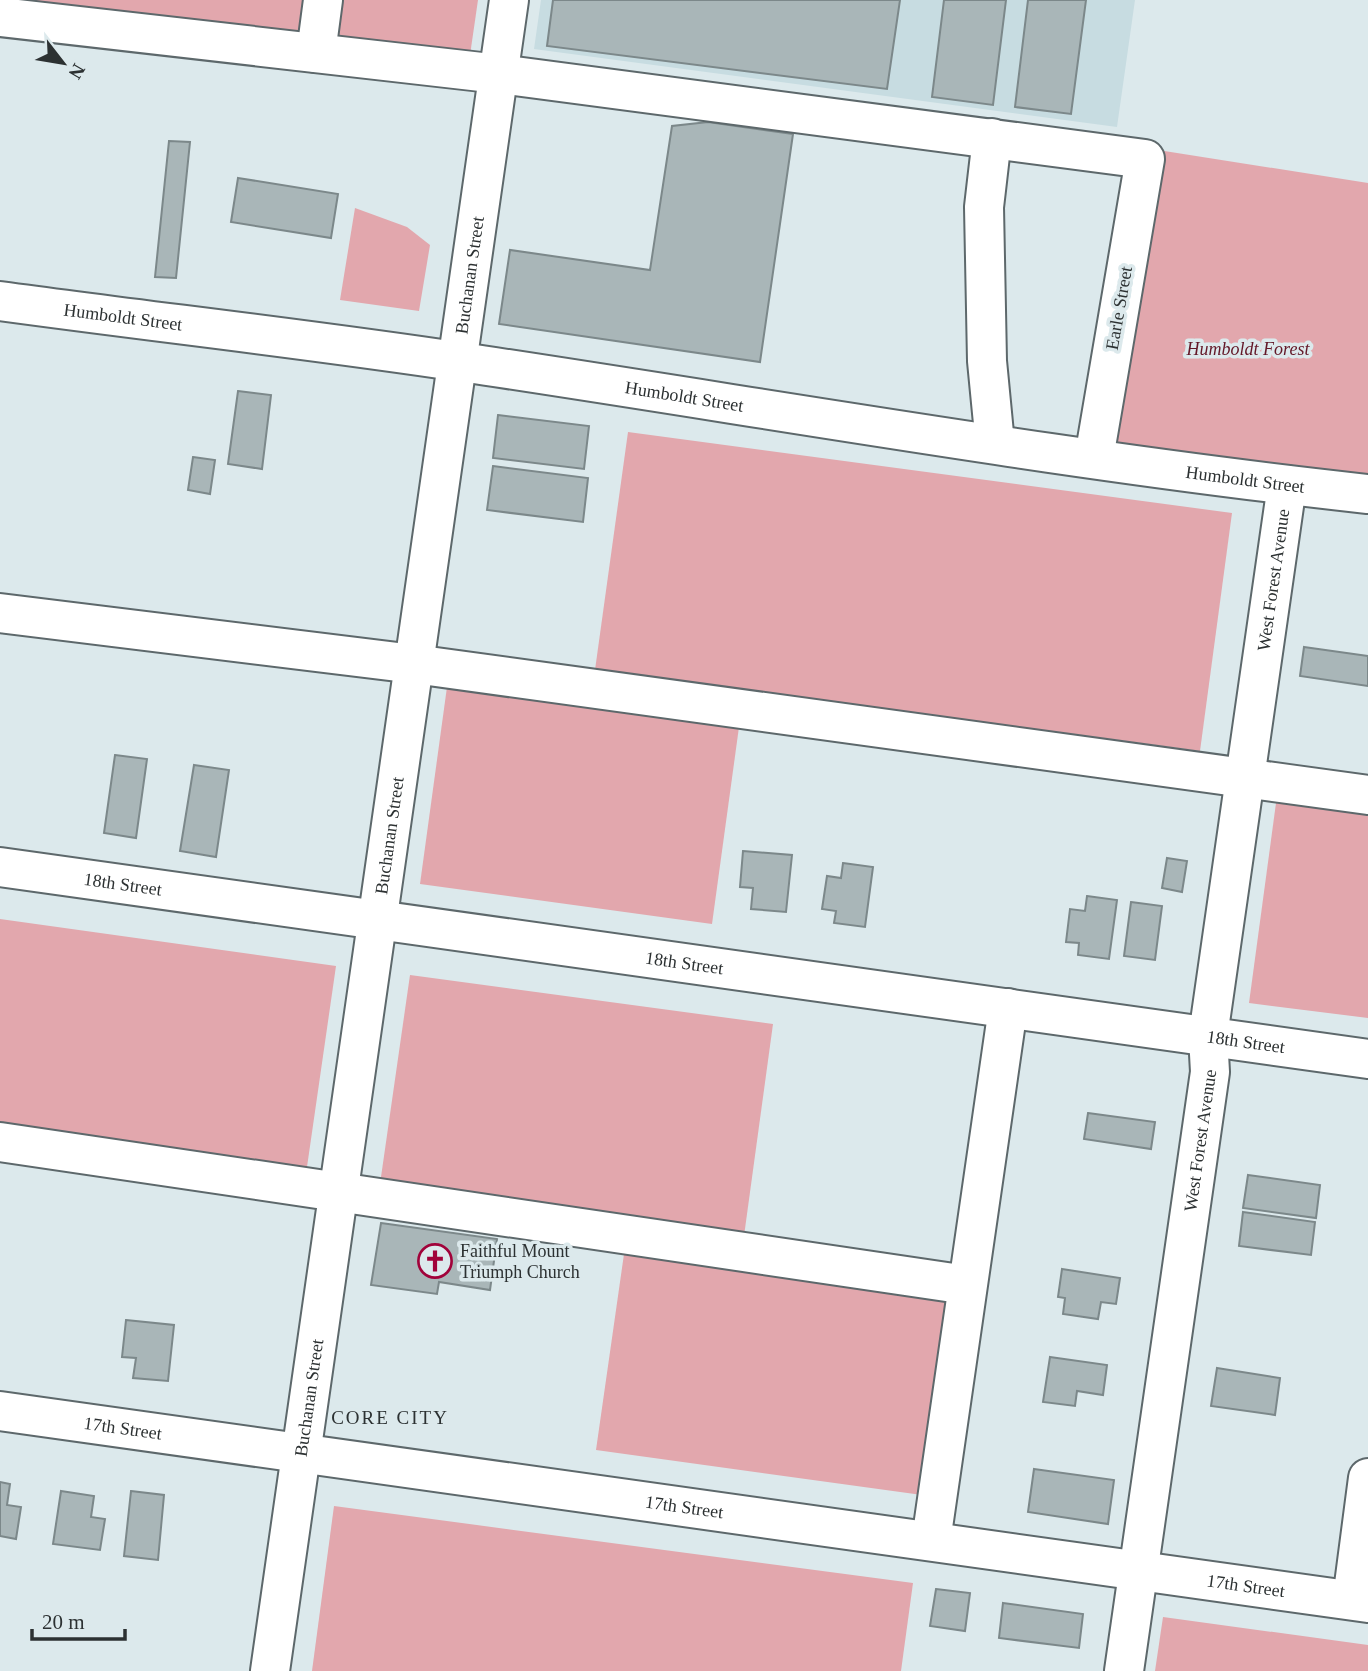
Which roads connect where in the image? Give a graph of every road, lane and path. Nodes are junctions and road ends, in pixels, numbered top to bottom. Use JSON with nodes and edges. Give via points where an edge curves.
{"nodes":[{"id":1,"x":323,"y":0,"type":"edge"},
{"id":2,"x":509,"y":0,"type":"edge"},
{"id":3,"x":0,"y":17,"type":"edge"},
{"id":4,"x":316,"y":53,"type":"junction"},
{"id":5,"x":499,"y":74,"type":"junction"},
{"id":6,"x":992,"y":138,"type":"junction"},
{"id":7,"x":0,"y":301,"type":"edge"},
{"id":8,"x":458,"y":362,"type":"junction"},
{"id":9,"x":995,"y":444,"type":"junction"},
{"id":10,"x":1094,"y":458,"type":"junction"},
{"id":11,"x":1287,"y":485,"type":"junction"},
{"id":12,"x":1368,"y":494,"type":"edge"},
{"id":13,"x":0,"y":613,"type":"edge"},
{"id":14,"x":414,"y":664,"type":"junction"},
{"id":15,"x":1245,"y":777,"type":"junction"},
{"id":16,"x":1368,"y":794,"type":"edge"},
{"id":17,"x":0,"y":867,"type":"edge"},
{"id":18,"x":378,"y":920,"type":"junction"},
{"id":19,"x":1008,"y":1008,"type":"junction"},
{"id":20,"x":1208,"y":1036,"type":"junction"},
{"id":21,"x":1368,"y":1059,"type":"edge"},
{"id":22,"x":0,"y":1142,"type":"edge"},
{"id":23,"x":338,"y":1190,"type":"junction"},
{"id":24,"x":967,"y":1284,"type":"junction"},
{"id":25,"x":0,"y":1411,"type":"edge"},
{"id":26,"x":302,"y":1453,"type":"junction"},
{"id":27,"x":1368,"y":1478,"type":"edge"},
{"id":28,"x":930,"y":1541,"type":"junction"},
{"id":29,"x":1138,"y":1571,"type":"junction"},
{"id":30,"x":1360,"y":1602,"type":"edge"},
{"id":31,"x":270,"y":1671,"type":"edge"},
{"id":32,"x":1124,"y":1671,"type":"edge"}],
"edges":[{"from":1,"to":4,"type":"street"},
{"from":2,"to":5,"type":"street","name":"Buchanan Street"},
{"from":3,"to":4,"type":"street"},
{"from":4,"to":5,"type":"street"},
{"from":5,"to":6,"type":"street"},
{"from":5,"to":8,"type":"street","name":"Buchanan Street"},
{"from":6,"to":9,"type":"street","via":[[984,207],[987,361]]},
{"from":6,"to":10,"type":"street","name":"Earle Street","via":[[1144,159]]},
{"from":7,"to":8,"type":"street","name":"Humboldt Street"},
{"from":8,"to":9,"type":"street","name":"Humboldt Street"},
{"from":8,"to":14,"type":"street","name":"Buchanan Street"},
{"from":9,"to":10,"type":"street","name":"Humboldt Street"},
{"from":10,"to":11,"type":"street","name":"Humboldt Street"},
{"from":11,"to":12,"type":"street","name":"Humboldt Street"},
{"from":11,"to":15,"type":"street","name":"West Forest Avenue"},
{"from":13,"to":14,"type":"street"},
{"from":14,"to":15,"type":"street"},
{"from":14,"to":18,"type":"street","name":"Buchanan Street"},
{"from":15,"to":16,"type":"street"},
{"from":15,"to":20,"type":"street","name":"West Forest Avenue"},
{"from":17,"to":18,"type":"street","name":"18th Street"},
{"from":18,"to":19,"type":"street","name":"18th Street"},
{"from":18,"to":23,"type":"street","name":"Buchanan Street"},
{"from":19,"to":20,"type":"street","name":"18th Street"},
{"from":19,"to":24,"type":"street"},
{"from":20,"to":21,"type":"street","name":"18th Street"},
{"from":20,"to":29,"type":"street","name":"West Forest Avenue","via":[[1210,1072]]},
{"from":22,"to":23,"type":"street"},
{"from":23,"to":24,"type":"street"},
{"from":23,"to":26,"type":"street","name":"Buchanan Street"},
{"from":24,"to":28,"type":"street"},
{"from":25,"to":26,"type":"street","name":"17th Street"},
{"from":26,"to":28,"type":"street","name":"17th Street"},
{"from":26,"to":31,"type":"street","name":"Buchanan Street"},
{"from":27,"to":30,"type":"street"},
{"from":28,"to":29,"type":"street","name":"17th Street"},
{"from":29,"to":30,"type":"street","name":"17th Street"},
{"from":29,"to":32,"type":"street","name":"West Forest Avenue"}]}
